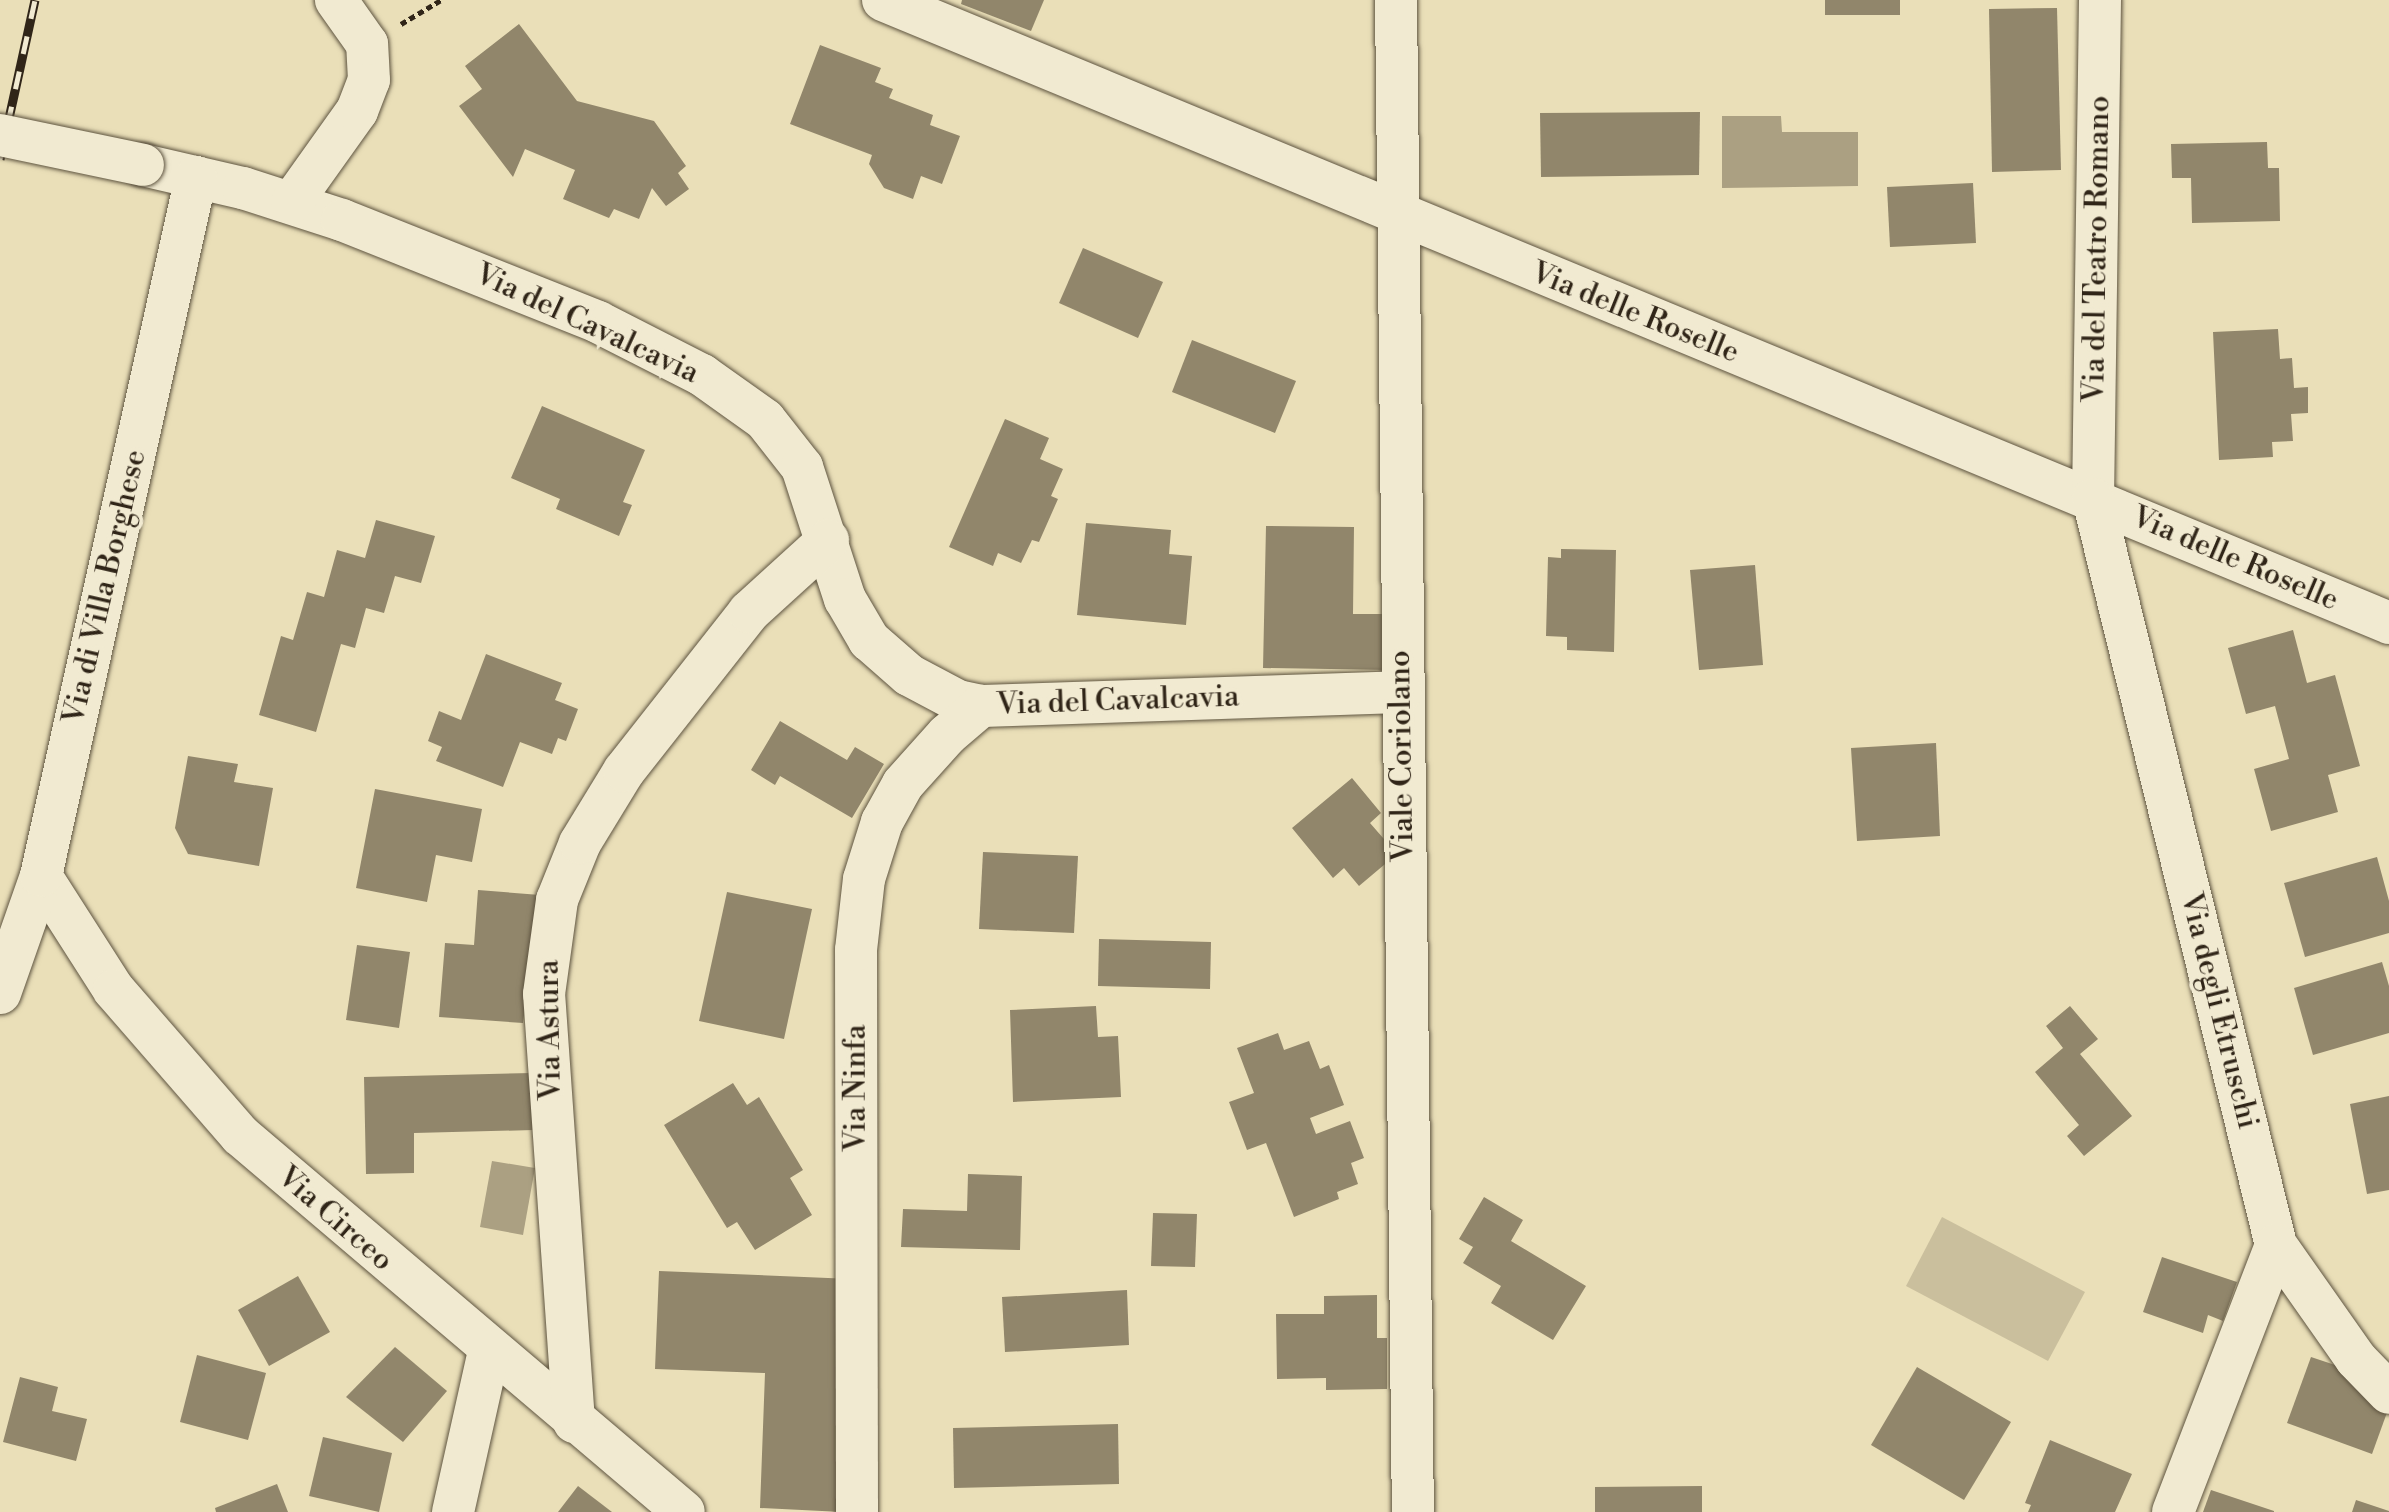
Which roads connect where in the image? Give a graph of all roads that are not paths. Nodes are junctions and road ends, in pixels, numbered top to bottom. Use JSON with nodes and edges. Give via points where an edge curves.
{"nodes":[{"id":1,"x":336,"y":0,"type":"edge"},
{"id":2,"x":883,"y":0,"type":"edge"},
{"id":3,"x":1396,"y":0,"type":"edge"},
{"id":4,"x":2100,"y":0,"type":"edge"},
{"id":5,"x":0,"y":135,"type":"edge"},
{"id":6,"x":196,"y":177,"type":"junction"},
{"id":7,"x":292,"y":202,"type":"junction"},
{"id":8,"x":1395,"y":215,"type":"junction"},
{"id":9,"x":2093,"y":499,"type":"junction"},
{"id":10,"x":828,"y":540,"type":"junction"},
{"id":11,"x":2389,"y":623,"type":"edge"},
{"id":12,"x":1401,"y":692,"type":"junction"},
{"id":13,"x":981,"y":706,"type":"junction"},
{"id":14,"x":41,"y":876,"type":"junction"},
{"id":15,"x":0,"y":993,"type":"edge"},
{"id":16,"x":2276,"y":1245,"type":"junction"},
{"id":17,"x":489,"y":1351,"type":"junction"},
{"id":18,"x":2389,"y":1393,"type":"edge"},
{"id":19,"x":574,"y":1422,"type":"junction"},
{"id":20,"x":453,"y":1512,"type":"edge"},
{"id":21,"x":684,"y":1512,"type":"edge"},
{"id":22,"x":857,"y":1512,"type":"edge"},
{"id":23,"x":1413,"y":1512,"type":"edge"},
{"id":24,"x":2173,"y":1512,"type":"edge"}],
"edges":[{"from":1,"to":7,"type":"street","via":[[367,44],[369,80],[357,111]]},
{"from":2,"to":8,"type":"street","name":"Via delle Roselle"},
{"from":3,"to":8,"type":"street","name":"Viale Coriolano"},
{"from":4,"to":9,"type":"street","name":"Via del Teatro Romano"},
{"from":5,"to":6,"type":"street","name":"Via del Cavalcavia","bridge":true},
{"from":6,"to":7,"type":"street","name":"Via del Cavalcavia"},
{"from":6,"to":14,"type":"street","name":"Via di Villa Borghese"},
{"from":7,"to":10,"type":"street","name":"Via del Cavalcavia","via":[[598,322],[702,375],[765,420],[790,448],[807,477]]},
{"from":8,"to":9,"type":"street","name":"Via delle Roselle"},
{"from":8,"to":12,"type":"street","name":"Viale Coriolano"},
{"from":9,"to":11,"type":"street","name":"Via delle Roselle"},
{"from":9,"to":16,"type":"street","name":"Via degli Etruschi"},
{"from":10,"to":13,"type":"street","name":"Via del Cavalcavia","via":[[845,599],[869,640],[918,681]]},
{"from":10,"to":19,"type":"street","name":"Via Astura","via":[[742,620],[624,771],[580,843],[557,900],[544,994]]},
{"from":12,"to":13,"type":"street","name":"Via del Cavalcavia"},
{"from":12,"to":23,"type":"street","name":"Viale Coriolano"},
{"from":13,"to":22,"type":"street","name":"Via Ninfa","via":[[922,760],[896,795],[864,879],[856,950]]},
{"from":14,"to":15,"type":"street","name":"Via di Villa Borghese"},
{"from":14,"to":17,"type":"street","name":"Via Circeo","via":[[114,990],[210,1104],[310,1199]]},
{"from":16,"to":18,"type":"street","via":[[2356,1359]]},
{"from":16,"to":24,"type":"street"},
{"from":17,"to":19,"type":"street","name":"Via Circeo"},
{"from":17,"to":20,"type":"street"},
{"from":19,"to":21,"type":"street","name":"Via Circeo"}]}
